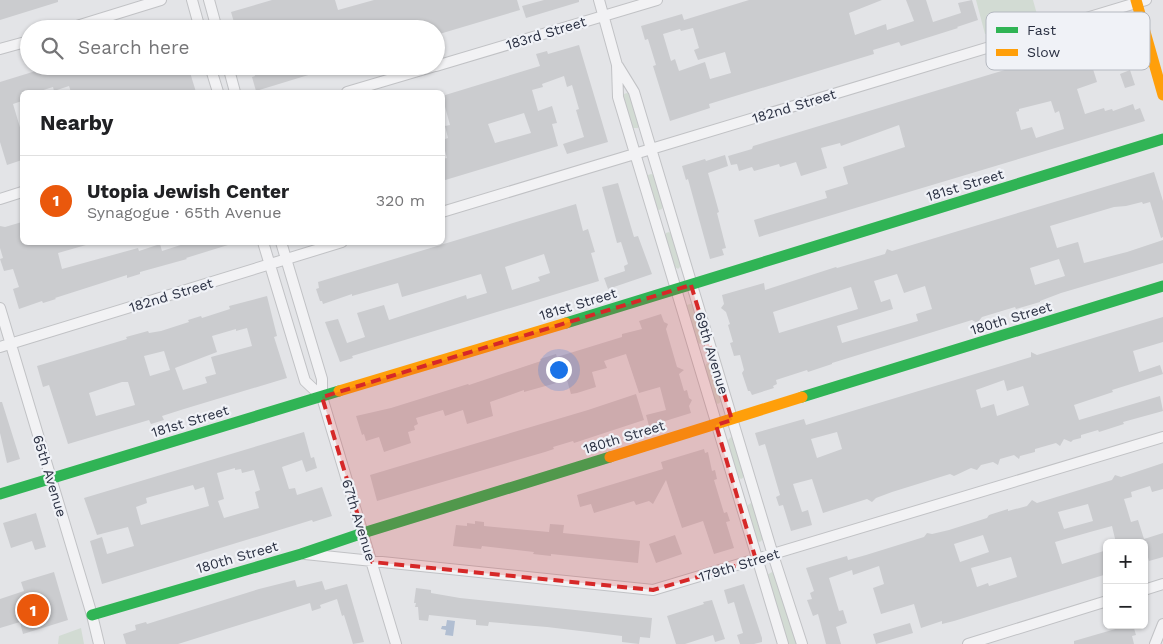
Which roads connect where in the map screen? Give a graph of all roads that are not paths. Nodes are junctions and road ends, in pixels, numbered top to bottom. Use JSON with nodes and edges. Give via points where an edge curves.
{"nodes":[{"id":1,"x":161,"y":0,"type":"edge"},
{"id":2,"x":192,"y":0,"type":"edge"},
{"id":3,"x":209,"y":0,"type":"edge"},
{"id":4,"x":599,"y":0,"type":"edge"},
{"id":5,"x":657,"y":0,"type":"edge"},
{"id":6,"x":1140,"y":1,"type":"edge"},
{"id":7,"x":1104,"y":12,"type":"edge"},
{"id":8,"x":604,"y":16,"type":"junction"},
{"id":9,"x":96,"y":20,"type":"edge"},
{"id":10,"x":198,"y":20,"type":"edge"},
{"id":11,"x":215,"y":20,"type":"edge"},
{"id":12,"x":1150,"y":42,"type":"edge"},
{"id":13,"x":20,"y":44,"type":"edge"},
{"id":14,"x":986,"y":48,"type":"edge"},
{"id":15,"x":0,"y":50,"type":"edge"},
{"id":16,"x":445,"y":63,"type":"edge"},
{"id":17,"x":617,"y":65,"type":"junction"},
{"id":18,"x":213,"y":75,"type":"edge"},
{"id":19,"x":230,"y":75,"type":"edge"},
{"id":20,"x":405,"y":75,"type":"edge"},
{"id":21,"x":217,"y":90,"type":"edge"},
{"id":22,"x":234,"y":90,"type":"edge"},
{"id":23,"x":354,"y":90,"type":"edge"},
{"id":24,"x":1163,"y":95,"type":"edge"},
{"id":25,"x":1163,"y":139,"type":"edge"},
{"id":26,"x":650,"y":149,"type":"junction"},
{"id":27,"x":636,"y":154,"type":"junction"},
{"id":28,"x":20,"y":193,"type":"edge"},
{"id":29,"x":0,"y":199,"type":"edge"},
{"id":30,"x":445,"y":211,"type":"edge"},
{"id":31,"x":671,"y":218,"type":"junction"},
{"id":32,"x":656,"y":222,"type":"junction"},
{"id":33,"x":264,"y":245,"type":"edge"},
{"id":34,"x":282,"y":245,"type":"edge"},
{"id":35,"x":332,"y":245,"type":"edge"},
{"id":36,"x":286,"y":259,"type":"junction"},
{"id":37,"x":270,"y":264,"type":"junction"},
{"id":38,"x":691,"y":285,"type":"junction"},
{"id":39,"x":1163,"y":286,"type":"edge"},
{"id":40,"x":677,"y":289,"type":"junction"},
{"id":41,"x":0,"y":308,"type":"edge"},
{"id":42,"x":11,"y":343,"type":"junction"},
{"id":43,"x":0,"y":347,"type":"edge"},
{"id":44,"x":711,"y":352,"type":"junction"},
{"id":45,"x":696,"y":357,"type":"junction"},
{"id":46,"x":322,"y":397,"type":"junction"},
{"id":47,"x":732,"y":420,"type":"junction"},
{"id":48,"x":716,"y":425,"type":"junction"},
{"id":49,"x":1163,"y":437,"type":"edge"},
{"id":50,"x":51,"y":479,"type":"junction"},
{"id":51,"x":752,"y":486,"type":"junction"},
{"id":52,"x":736,"y":491,"type":"junction"},
{"id":53,"x":0,"y":494,"type":"edge"},
{"id":54,"x":362,"y":533,"type":"junction"},
{"id":55,"x":301,"y":554,"type":"junction"},
{"id":56,"x":773,"y":555,"type":"junction"},
{"id":57,"x":756,"y":560,"type":"junction"},
{"id":58,"x":372,"y":562,"type":"junction"},
{"id":59,"x":1163,"y":584,"type":"edge"},
{"id":60,"x":1148,"y":589,"type":"edge"},
{"id":61,"x":1103,"y":602,"type":"edge"},
{"id":62,"x":92,"y":615,"type":"junction"},
{"id":63,"x":1163,"y":624,"type":"edge"},
{"id":64,"x":99,"y":644,"type":"edge"},
{"id":65,"x":396,"y":644,"type":"edge"},
{"id":66,"x":783,"y":644,"type":"edge"},
{"id":67,"x":802,"y":644,"type":"edge"},
{"id":68,"x":968,"y":644,"type":"edge"},
{"id":69,"x":1155,"y":644,"type":"edge"}],
"edges":[{"from":1,"to":9,"type":"street"},
{"from":2,"to":10,"type":"street"},
{"from":3,"to":11,"type":"street"},
{"from":4,"to":8,"type":"street","name":"69th Avenue"},
{"from":5,"to":8,"type":"street","name":"183rd Street"},
{"from":6,"to":7,"type":"street","name":"182nd Street"},
{"from":8,"to":16,"type":"street","name":"183rd Street"},
{"from":8,"to":17,"type":"street","name":"69th Avenue"},
{"from":12,"to":24,"type":"street"},
{"from":13,"to":15,"type":"street"},
{"from":14,"to":26,"type":"street","name":"182nd Street"},
{"from":17,"to":26,"type":"street","name":"69th Avenue","via":[[634,92]]},
{"from":17,"to":27,"type":"street","name":"69th Avenue","via":[[618,97]]},
{"from":18,"to":21,"type":"street"},
{"from":19,"to":22,"type":"street"},
{"from":20,"to":23,"type":"street","name":"183rd Street"},
{"from":25,"to":38,"type":"street","name":"181st Street"},
{"from":26,"to":27,"type":"street","name":"182nd Street"},
{"from":26,"to":31,"type":"street","name":"69th Avenue"},
{"from":27,"to":30,"type":"street","name":"182nd Street"},
{"from":27,"to":32,"type":"street","name":"69th Avenue"},
{"from":28,"to":29,"type":"street"},
{"from":31,"to":32,"type":"street"},
{"from":31,"to":38,"type":"street","name":"69th Avenue"},
{"from":32,"to":40,"type":"street","name":"69th Avenue"},
{"from":33,"to":37,"type":"street","name":"67th Avenue"},
{"from":34,"to":36,"type":"street","name":"67th Avenue"},
{"from":35,"to":36,"type":"street","name":"182nd Street"},
{"from":36,"to":37,"type":"street","name":"182nd Street"},
{"from":36,"to":46,"type":"street","name":"67th Avenue","via":[[322,379]]},
{"from":37,"to":42,"type":"street","name":"182nd Street"},
{"from":37,"to":46,"type":"street","name":"67th Avenue","via":[[305,381]]},
{"from":38,"to":40,"type":"street","name":"181st Street"},
{"from":38,"to":44,"type":"street","name":"69th Avenue"},
{"from":39,"to":47,"type":"street","name":"180th Street"},
{"from":40,"to":45,"type":"street","name":"69th Avenue"},
{"from":40,"to":46,"type":"street","name":"181st Street"},
{"from":41,"to":42,"type":"street","name":"65th Avenue"},
{"from":42,"to":43,"type":"street","name":"182nd Street"},
{"from":42,"to":50,"type":"street","name":"65th Avenue"},
{"from":44,"to":45,"type":"street"},
{"from":44,"to":47,"type":"street","name":"69th Avenue"},
{"from":45,"to":48,"type":"street","name":"69th Avenue"},
{"from":46,"to":50,"type":"street","name":"181st Street"},
{"from":46,"to":54,"type":"street","name":"67th Avenue"},
{"from":47,"to":48,"type":"street","name":"180th Street"},
{"from":47,"to":51,"type":"street","name":"69th Avenue"},
{"from":48,"to":52,"type":"street","name":"69th Avenue"},
{"from":48,"to":54,"type":"street","name":"180th Street"},
{"from":49,"to":56,"type":"street","name":"179th Street"},
{"from":50,"to":53,"type":"street","name":"181st Street"},
{"from":50,"to":62,"type":"street","name":"65th Avenue"},
{"from":51,"to":52,"type":"street"},
{"from":51,"to":56,"type":"street","name":"69th Avenue"},
{"from":52,"to":57,"type":"street","name":"69th Avenue"},
{"from":54,"to":55,"type":"street","name":"180th Street"},
{"from":54,"to":58,"type":"street","name":"67th Avenue"},
{"from":55,"to":58,"type":"street","name":"179th Street"},
{"from":55,"to":62,"type":"street","name":"180th Street"},
{"from":56,"to":57,"type":"street","name":"179th Street"},
{"from":56,"to":67,"type":"street","name":"69th Avenue"},
{"from":57,"to":58,"type":"street","name":"179th Street","via":[[653,590]]},
{"from":57,"to":66,"type":"street","name":"69th Avenue"},
{"from":58,"to":65,"type":"street","name":"67th Avenue"},
{"from":59,"to":60,"type":"street"},
{"from":61,"to":68,"type":"street"},
{"from":62,"to":64,"type":"street","name":"65th Avenue"},
{"from":63,"to":69,"type":"street"}]}
